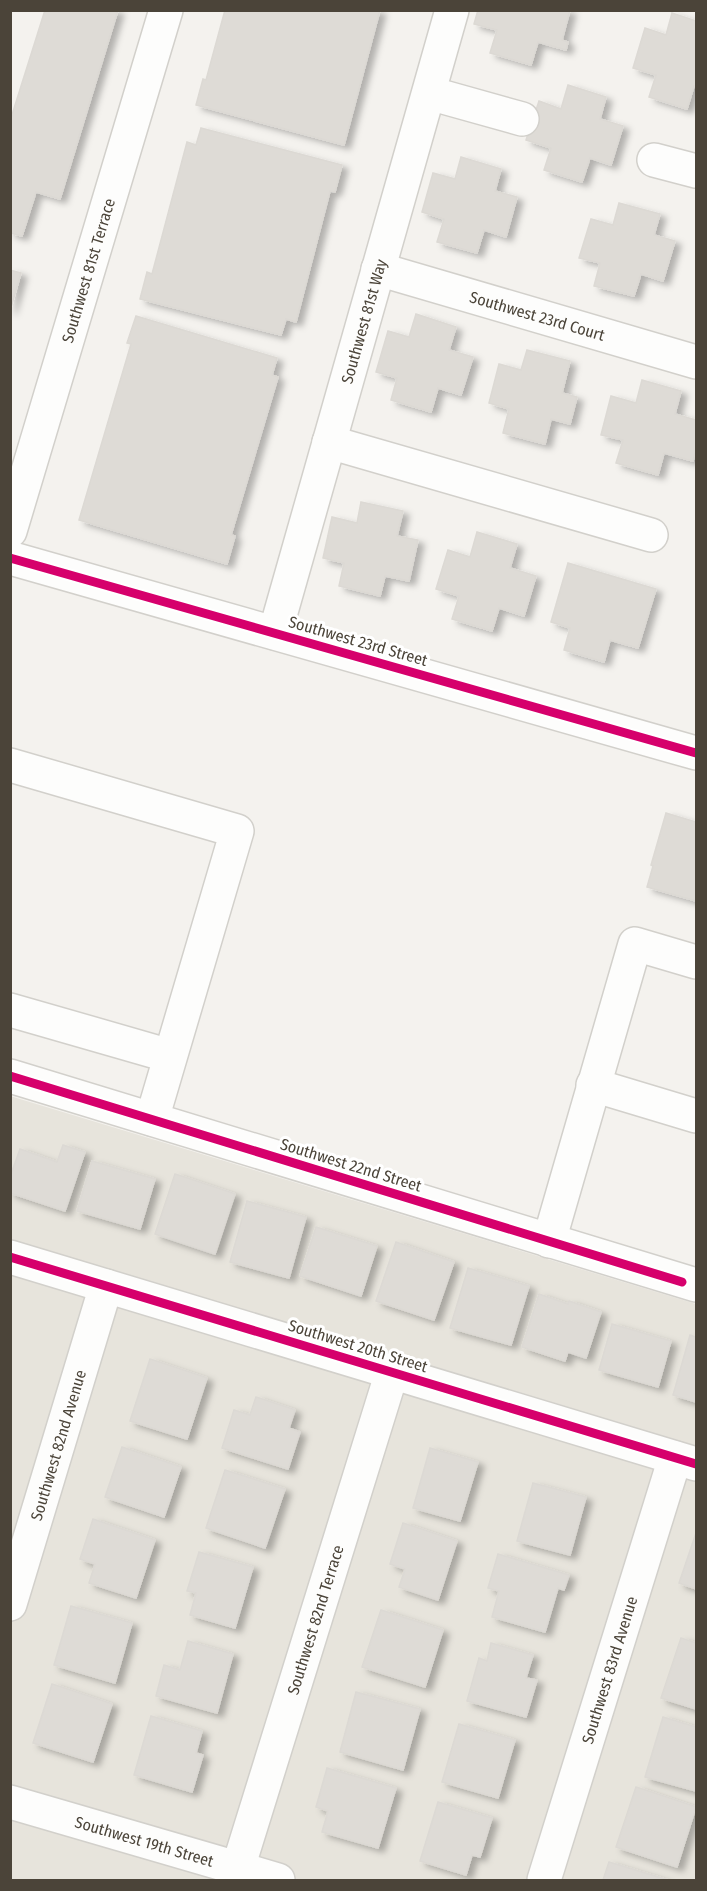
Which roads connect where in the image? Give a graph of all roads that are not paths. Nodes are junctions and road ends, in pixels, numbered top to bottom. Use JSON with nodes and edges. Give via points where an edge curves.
{"nodes":[{"id":1,"x":166,"y":10,"type":"edge"},
{"id":2,"x":453,"y":10,"type":"edge"},
{"id":3,"x":429,"y":93,"type":"junction"},
{"id":4,"x":522,"y":119,"type":"dead end"},
{"id":5,"x":654,"y":160,"type":"dead end"},
{"id":6,"x":696,"y":171,"type":"edge"},
{"id":7,"x":378,"y":269,"type":"junction"},
{"id":8,"x":696,"y":362,"type":"edge"},
{"id":9,"x":329,"y":442,"type":"junction"},
{"id":10,"x":10,"y":531,"type":"edge"},
{"id":11,"x":651,"y":535,"type":"dead end"},
{"id":12,"x":10,"y":558,"type":"edge"},
{"id":13,"x":275,"y":633,"type":"junction"},
{"id":14,"x":696,"y":753,"type":"edge"},
{"id":15,"x":10,"y":765,"type":"edge"},
{"id":16,"x":696,"y":962,"type":"edge"},
{"id":17,"x":10,"y":1010,"type":"edge"},
{"id":18,"x":170,"y":1056,"type":"junction"},
{"id":19,"x":10,"y":1076,"type":"edge"},
{"id":20,"x":593,"y":1085,"type":"junction"},
{"id":21,"x":696,"y":1116,"type":"edge"},
{"id":22,"x":152,"y":1119,"type":"junction"},
{"id":23,"x":549,"y":1241,"type":"junction"},
{"id":24,"x":10,"y":1257,"type":"edge"},
{"id":25,"x":689,"y":1283,"type":"edge"},
{"id":26,"x":106,"y":1286,"type":"junction"},
{"id":27,"x":392,"y":1372,"type":"junction"},
{"id":28,"x":686,"y":1461,"type":"edge"},
{"id":29,"x":10,"y":1605,"type":"edge"},
{"id":30,"x":10,"y":1802,"type":"edge"},
{"id":31,"x":238,"y":1868,"type":"junction"},
{"id":32,"x":278,"y":1881,"type":"edge"},
{"id":33,"x":544,"y":1881,"type":"edge"}],
"edges":[{"from":1,"to":10,"type":"street","name":"Southwest 81st Terrace"},
{"from":2,"to":3,"type":"street","name":"Southwest 81st Way"},
{"from":3,"to":4,"type":"street"},
{"from":3,"to":7,"type":"street","name":"Southwest 81st Way"},
{"from":5,"to":6,"type":"street"},
{"from":7,"to":8,"type":"street","name":"Southwest 23rd Court"},
{"from":7,"to":9,"type":"street","name":"Southwest 81st Way"},
{"from":9,"to":11,"type":"street"},
{"from":9,"to":13,"type":"street","name":"Southwest 81st Way"},
{"from":12,"to":13,"type":"street","name":"Southwest 23rd Street"},
{"from":13,"to":14,"type":"street","name":"Southwest 23rd Street"},
{"from":15,"to":18,"type":"street","via":[[237,831]]},
{"from":16,"to":20,"type":"street","via":[[634,944]]},
{"from":17,"to":18,"type":"street"},
{"from":18,"to":22,"type":"street"},
{"from":19,"to":22,"type":"street","name":"Southwest 22nd Street"},
{"from":20,"to":21,"type":"street"},
{"from":20,"to":23,"type":"street"},
{"from":22,"to":23,"type":"street","name":"Southwest 22nd Street"},
{"from":23,"to":25,"type":"street","name":"Southwest 22nd Street"},
{"from":24,"to":26,"type":"street","name":"Southwest 20th Street"},
{"from":26,"to":27,"type":"street","name":"Southwest 20th Street"},
{"from":26,"to":29,"type":"street","name":"Southwest 82nd Avenue"},
{"from":27,"to":28,"type":"street","name":"Southwest 20th Street"},
{"from":27,"to":31,"type":"street","name":"Southwest 82nd Terrace"},
{"from":28,"to":33,"type":"street","name":"Southwest 83rd Avenue"},
{"from":30,"to":31,"type":"street","name":"Southwest 19th Street"},
{"from":31,"to":32,"type":"street","name":"Southwest 19th Street"}]}
